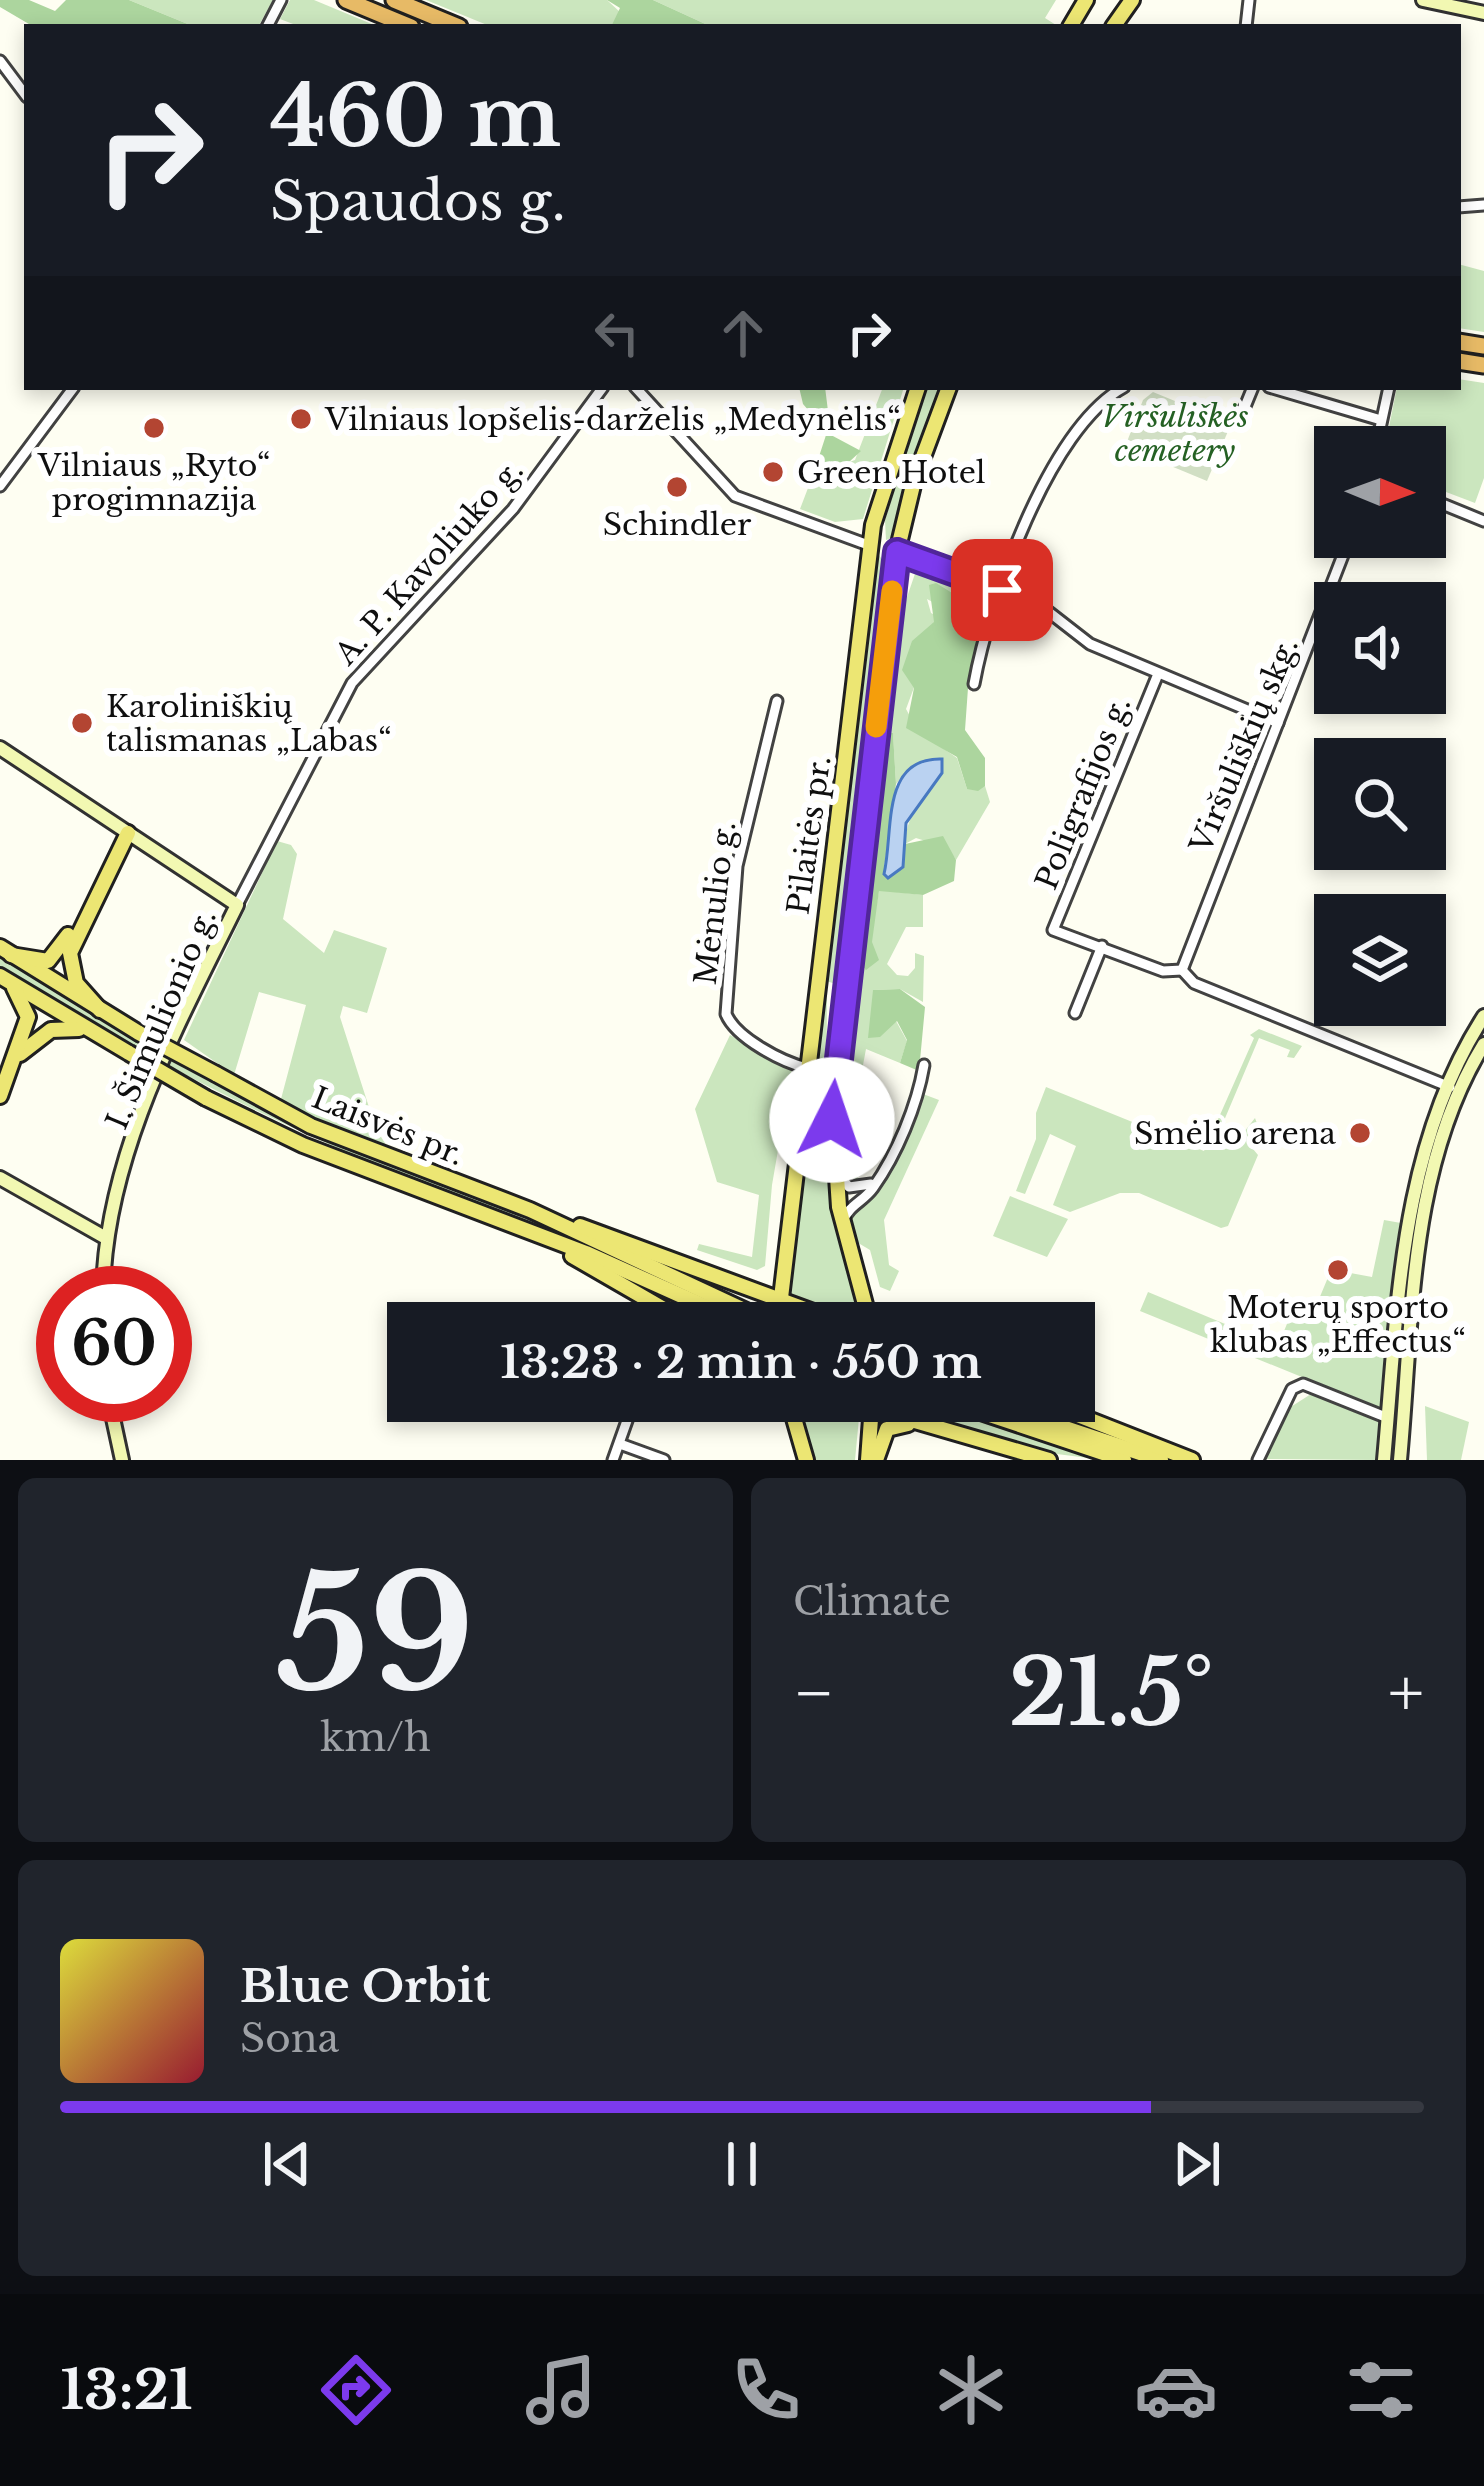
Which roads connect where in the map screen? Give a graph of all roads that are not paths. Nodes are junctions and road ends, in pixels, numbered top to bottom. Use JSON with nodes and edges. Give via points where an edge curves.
{"nodes":[{"id":1,"x":346,"y":0,"type":"edge"},
{"id":2,"x":394,"y":0,"type":"edge"},
{"id":3,"x":1423,"y":0,"type":"edge"},
{"id":4,"x":1484,"y":14,"type":"edge"},
{"id":5,"x":404,"y":24,"type":"edge"},
{"id":6,"x":452,"y":24,"type":"edge"},
{"id":7,"x":0,"y":61,"type":"edge"},
{"id":8,"x":24,"y":93,"type":"edge"},
{"id":9,"x":72,"y":390,"type":"edge"},
{"id":10,"x":601,"y":390,"type":"edge"},
{"id":11,"x":638,"y":390,"type":"edge"},
{"id":12,"x":917,"y":390,"type":"edge"},
{"id":13,"x":948,"y":390,"type":"edge"},
{"id":14,"x":1119,"y":390,"type":"edge"},
{"id":15,"x":1252,"y":390,"type":"edge"},
{"id":16,"x":1279,"y":390,"type":"edge"},
{"id":17,"x":1388,"y":390,"type":"edge"},
{"id":18,"x":1244,"y":409,"type":"dead end"},
{"id":19,"x":1381,"y":420,"type":"junction"},
{"id":20,"x":1380,"y":426,"type":"edge"},
{"id":21,"x":0,"y":486,"type":"edge"},
{"id":22,"x":1446,"y":506,"type":"edge"},
{"id":23,"x":1484,"y":521,"type":"edge"},
{"id":24,"x":871,"y":546,"type":"junction"},
{"id":25,"x":897,"y":552,"type":"junction"},
{"id":26,"x":1342,"y":558,"type":"edge"},
{"id":27,"x":1002,"y":590,"type":"junction"},
{"id":28,"x":1158,"y":674,"type":"junction"},
{"id":29,"x":974,"y":684,"type":"dead end"},
{"id":30,"x":777,"y":700,"type":"dead end"},
{"id":31,"x":1278,"y":723,"type":"junction"},
{"id":32,"x":0,"y":748,"type":"edge"},
{"id":33,"x":124,"y":831,"type":"junction"},
{"id":34,"x":237,"y":904,"type":"junction"},
{"id":35,"x":1102,"y":946,"type":"junction"},
{"id":36,"x":6,"y":951,"type":"edge"},
{"id":37,"x":1182,"y":970,"type":"junction"},
{"id":38,"x":3,"y":978,"type":"edge"},
{"id":39,"x":816,"y":991,"type":"junction"},
{"id":40,"x":842,"y":1001,"type":"junction"},
{"id":41,"x":100,"y":1010,"type":"junction"},
{"id":42,"x":1075,"y":1013,"type":"dead end"},
{"id":43,"x":1484,"y":1016,"type":"edge"},
{"id":44,"x":91,"y":1032,"type":"junction"},
{"id":45,"x":1484,"y":1044,"type":"edge"},
{"id":46,"x":17,"y":1057,"type":"junction"},
{"id":47,"x":924,"y":1065,"type":"dead end"},
{"id":48,"x":807,"y":1068,"type":"junction"},
{"id":49,"x":1451,"y":1088,"type":"junction"},
{"id":50,"x":0,"y":1096,"type":"edge"},
{"id":51,"x":834,"y":1169,"type":"junction"},
{"id":52,"x":879,"y":1176,"type":"junction"},
{"id":53,"x":0,"y":1178,"type":"edge"},
{"id":54,"x":530,"y":1210,"type":"junction"},
{"id":55,"x":842,"y":1222,"type":"junction"},
{"id":56,"x":521,"y":1227,"type":"junction"},
{"id":57,"x":106,"y":1238,"type":"junction"},
{"id":58,"x":104,"y":1266,"type":"edge"},
{"id":59,"x":676,"y":1287,"type":"junction"},
{"id":60,"x":779,"y":1297,"type":"junction"},
{"id":61,"x":657,"y":1302,"type":"edge"},
{"id":62,"x":704,"y":1302,"type":"edge"},
{"id":63,"x":717,"y":1302,"type":"edge"},
{"id":64,"x":778,"y":1302,"type":"edge"},
{"id":65,"x":791,"y":1302,"type":"edge"},
{"id":66,"x":864,"y":1302,"type":"edge"},
{"id":67,"x":1388,"y":1418,"type":"junction"},
{"id":68,"x":114,"y":1422,"type":"edge"},
{"id":69,"x":627,"y":1422,"type":"edge"},
{"id":70,"x":790,"y":1422,"type":"edge"},
{"id":71,"x":795,"y":1422,"type":"edge"},
{"id":72,"x":872,"y":1422,"type":"edge"},
{"id":73,"x":909,"y":1422,"type":"edge"},
{"id":74,"x":1023,"y":1422,"type":"edge"},
{"id":75,"x":1030,"y":1422,"type":"edge"},
{"id":76,"x":1095,"y":1422,"type":"edge"},
{"id":77,"x":914,"y":1424,"type":"junction"},
{"id":78,"x":798,"y":1435,"type":"junction"},
{"id":79,"x":620,"y":1444,"type":"junction"},
{"id":80,"x":122,"y":1460,"type":"edge"},
{"id":81,"x":613,"y":1460,"type":"edge"},
{"id":82,"x":664,"y":1460,"type":"edge"},
{"id":83,"x":806,"y":1460,"type":"edge"},
{"id":84,"x":872,"y":1460,"type":"edge"},
{"id":85,"x":1049,"y":1460,"type":"edge"},
{"id":86,"x":1124,"y":1460,"type":"edge"},
{"id":87,"x":1162,"y":1460,"type":"edge"},
{"id":88,"x":1192,"y":1460,"type":"edge"},
{"id":89,"x":1258,"y":1460,"type":"edge"},
{"id":90,"x":1384,"y":1460,"type":"edge"},
{"id":91,"x":1400,"y":1460,"type":"edge"}],
"edges":[{"from":1,"to":5,"type":"highway"},
{"from":2,"to":6,"type":"highway"},
{"from":3,"to":4,"type":"main road"},
{"from":7,"to":8,"type":"street"},
{"from":9,"to":21,"type":"street"},
{"from":10,"to":34,"type":"street","name":"A. P. Kavoliuko g.","via":[[513,509],[352,683]]},
{"from":11,"to":24,"type":"street","via":[[734,496]]},
{"from":12,"to":24,"type":"main road","name":"Pilaitės pr."},
{"from":13,"to":25,"type":"main road","name":"Pilaitės pr."},
{"from":14,"to":27,"type":"street","via":[[1094,406],[1061,448]]},
{"from":15,"to":18,"type":"street"},
{"from":16,"to":19,"type":"street"},
{"from":17,"to":19,"type":"street"},
{"from":19,"to":20,"type":"street"},
{"from":22,"to":23,"type":"street"},
{"from":24,"to":25,"type":"main road"},
{"from":24,"to":39,"type":"main road","name":"Pilaitės pr."},
{"from":25,"to":27,"type":"street"},
{"from":25,"to":40,"type":"main road","name":"Pilaitės pr."},
{"from":26,"to":31,"type":"street","name":"Viršuliškių skg."},
{"from":27,"to":28,"type":"street","via":[[1044,605],[1081,639]]},
{"from":27,"to":29,"type":"street"},
{"from":28,"to":31,"type":"street"},
{"from":28,"to":35,"type":"street","name":"Poligrafijos g.","via":[[1053,930]]},
{"from":30,"to":48,"type":"street","name":"Mėnulio g.","via":[[737,866],[726,1014],[731,1025]]},
{"from":31,"to":37,"type":"street","name":"Viršuliškių skg."},
{"from":32,"to":33,"type":"main road"},
{"from":33,"to":34,"type":"main road"},
{"from":33,"to":36,"type":"main road","via":[[61,950],[44,962]]},
{"from":33,"to":41,"type":"main road","via":[[70,953],[76,983]]},
{"from":34,"to":57,"type":"main road","name":"I. Šimulionio g.","via":[[155,1079]]},
{"from":35,"to":37,"type":"street","via":[[1162,971]]},
{"from":35,"to":42,"type":"street"},
{"from":36,"to":41,"type":"main road","name":"Laisvės pr."},
{"from":37,"to":49,"type":"street","via":[[1195,983]]},
{"from":38,"to":44,"type":"main road","name":"Laisvės pr."},
{"from":38,"to":46,"type":"main road","via":[[28,1017]]},
{"from":39,"to":40,"type":"main road","via":[[834,987]]},
{"from":39,"to":48,"type":"main road","name":"Pilaitės pr."},
{"from":40,"to":51,"type":"main road","name":"Pilaitės pr."},
{"from":41,"to":54,"type":"main road","name":"Laisvės pr.","bridge":true,"via":[[344,1140]]},
{"from":43,"to":49,"type":"main road"},
{"from":44,"to":46,"type":"main road","via":[[51,1030]]},
{"from":44,"to":56,"type":"main road","name":"Laisvės pr.","bridge":true,"via":[[303,1145]]},
{"from":45,"to":49,"type":"main road"},
{"from":46,"to":50,"type":"main road"},
{"from":47,"to":52,"type":"street"},
{"from":48,"to":60,"type":"main road","name":"Pilaitės pr."},
{"from":49,"to":67,"type":"main road","via":[[1415,1187]]},
{"from":49,"to":91,"type":"main road","via":[[1427,1198]]},
{"from":51,"to":52,"type":"street","via":[[856,1190]]},
{"from":51,"to":55,"type":"main road","name":"Pilaitės pr."},
{"from":52,"to":55,"type":"street"},
{"from":53,"to":57,"type":"main road"},
{"from":54,"to":59,"type":"main road","name":"Laisvės pr."},
{"from":54,"to":60,"type":"main road"},
{"from":55,"to":66,"type":"main road","name":"Pilaitės pr."},
{"from":56,"to":59,"type":"main road","name":"Laisvės pr."},
{"from":56,"to":61,"type":"main road","name":"Laisvės pr."},
{"from":57,"to":58,"type":"main road","name":"I. Šimulionio g."},
{"from":59,"to":62,"type":"main road","name":"Laisvės pr."},
{"from":59,"to":63,"type":"main road","name":"Laisvės pr."},
{"from":60,"to":64,"type":"main road","name":"Pilaitės pr."},
{"from":60,"to":65,"type":"main road"},
{"from":67,"to":89,"type":"street","via":[[1304,1384],[1292,1389]]},
{"from":67,"to":90,"type":"main road"},
{"from":68,"to":80,"type":"main road"},
{"from":69,"to":79,"type":"street"},
{"from":70,"to":78,"type":"main road"},
{"from":71,"to":78,"type":"main road"},
{"from":72,"to":84,"type":"main road"},
{"from":73,"to":77,"type":"main road"},
{"from":74,"to":86,"type":"main road"},
{"from":75,"to":87,"type":"main road"},
{"from":76,"to":88,"type":"main road"},
{"from":77,"to":84,"type":"main road","via":[[887,1430]]},
{"from":77,"to":85,"type":"main road"},
{"from":78,"to":83,"type":"main road"},
{"from":79,"to":81,"type":"street"},
{"from":79,"to":82,"type":"street"}]}
